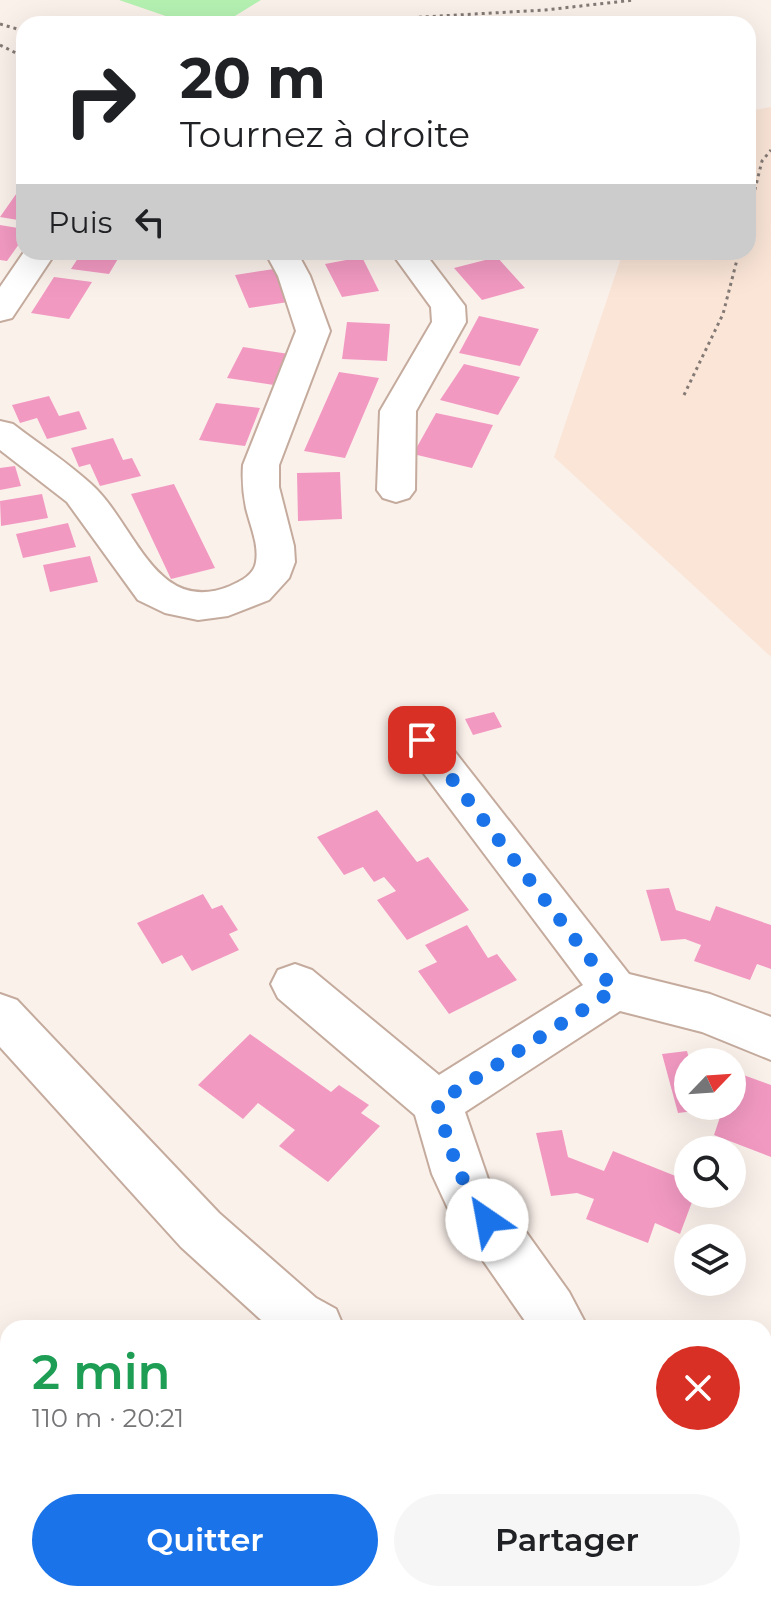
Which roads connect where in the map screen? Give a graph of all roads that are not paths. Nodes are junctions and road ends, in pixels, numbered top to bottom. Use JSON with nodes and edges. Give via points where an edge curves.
{"nodes":[{"id":1,"x":35,"y":260,"type":"edge"},
{"id":2,"x":285,"y":260,"type":"edge"},
{"id":3,"x":413,"y":260,"type":"edge"},
{"id":4,"x":0,"y":311,"type":"edge"},
{"id":5,"x":0,"y":432,"type":"edge"},
{"id":6,"x":396,"y":490,"type":"dead end"},
{"id":7,"x":422,"y":740,"type":"dead end"},
{"id":8,"x":295,"y":984,"type":"dead end"},
{"id":9,"x":614,"y":990,"type":"junction"},
{"id":10,"x":0,"y":1014,"type":"edge"},
{"id":11,"x":771,"y":1039,"type":"edge"},
{"id":12,"x":437,"y":1103,"type":"junction"},
{"id":13,"x":303,"y":1320,"type":"edge"},
{"id":14,"x":554,"y":1320,"type":"edge"}],
"edges":[{"from":1,"to":4,"type":"street"},
{"from":2,"to":5,"type":"street","via":[[313,331],[261,465],[262,501],[277,564],[260,589],[222,604],[179,605],[165,599],[152,591],[80,494]]},
{"from":3,"to":6,"type":"street","via":[[448,306],[449,322],[398,411]]},
{"from":7,"to":9,"type":"street"},
{"from":8,"to":12,"type":"street"},
{"from":9,"to":11,"type":"street","via":[[710,1014]]},
{"from":9,"to":12,"type":"street"},
{"from":10,"to":13,"type":"street","via":[[200,1230]]},
{"from":12,"to":14,"type":"street","via":[[468,1195]]}]}
